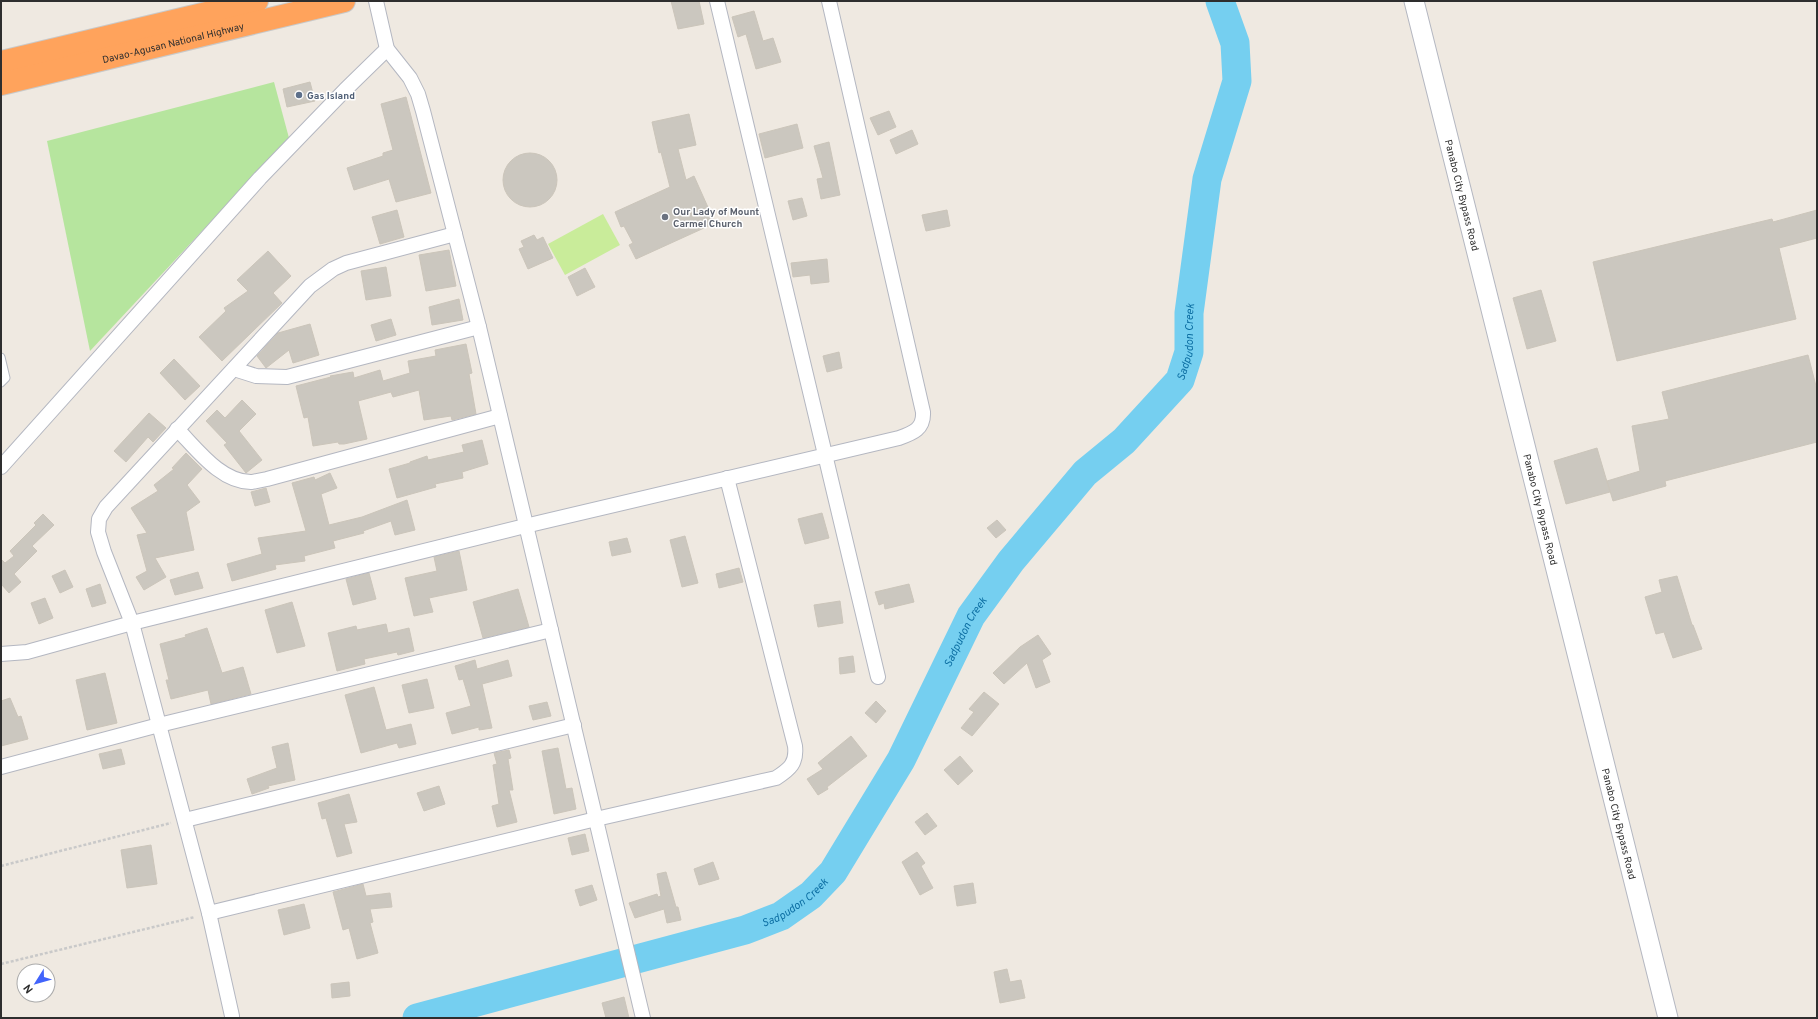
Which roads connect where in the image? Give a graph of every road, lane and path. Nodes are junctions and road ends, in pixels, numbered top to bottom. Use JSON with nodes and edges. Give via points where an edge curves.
{"nodes":[{"id":1,"x":257,"y":1,"type":"edge"},
{"id":2,"x":344,"y":1,"type":"edge"},
{"id":3,"x":376,"y":1,"type":"edge"},
{"id":4,"x":717,"y":1,"type":"edge"},
{"id":5,"x":829,"y":1,"type":"edge"},
{"id":6,"x":1414,"y":1,"type":"edge"},
{"id":7,"x":128,"y":42,"type":"junction"},
{"id":8,"x":387,"y":49,"type":"junction"},
{"id":9,"x":1,"y":62,"type":"edge"},
{"id":10,"x":1,"y":84,"type":"edge"},
{"id":11,"x":455,"y":234,"type":"junction"},
{"id":12,"x":479,"y":327,"type":"junction"},
{"id":13,"x":1,"y":357,"type":"edge"},
{"id":14,"x":234,"y":369,"type":"junction"},
{"id":15,"x":1,"y":384,"type":"edge"},
{"id":16,"x":500,"y":416,"type":"junction"},
{"id":17,"x":177,"y":429,"type":"junction"},
{"id":18,"x":826,"y":455,"type":"junction"},
{"id":19,"x":1,"y":467,"type":"edge"},
{"id":20,"x":728,"y":478,"type":"junction"},
{"id":21,"x":525,"y":526,"type":"junction"},
{"id":22,"x":132,"y":623,"type":"junction"},
{"id":23,"x":552,"y":630,"type":"junction"},
{"id":24,"x":1,"y":654,"type":"edge"},
{"id":25,"x":878,"y":677,"type":"dead end"},
{"id":26,"x":159,"y":725,"type":"junction"},
{"id":27,"x":574,"y":725,"type":"junction"},
{"id":28,"x":1,"y":767,"type":"edge"},
{"id":29,"x":596,"y":819,"type":"junction"},
{"id":30,"x":185,"y":820,"type":"junction"},
{"id":31,"x":1,"y":866,"type":"edge"},
{"id":32,"x":209,"y":913,"type":"junction"},
{"id":33,"x":1,"y":964,"type":"edge"},
{"id":34,"x":232,"y":1016,"type":"dead end"},
{"id":35,"x":643,"y":1018,"type":"edge"},
{"id":36,"x":1668,"y":1018,"type":"edge"}],
"edges":[{"from":1,"to":7,"type":"highway","name":"Davao-Agusan National Highway"},
{"from":2,"to":7,"type":"highway","name":"Davao-Agusan National Highway"},
{"from":3,"to":8,"type":"street"},
{"from":4,"to":18,"type":"street"},
{"from":5,"to":18,"type":"street","via":[[923,421],[919,428],[899,438]]},
{"from":6,"to":36,"type":"main road","name":"Panabo City Bypass Road"},
{"from":7,"to":9,"type":"highway","name":"Davao-Agusan National Highway"},
{"from":7,"to":10,"type":"highway","name":"Davao-Agusan National Highway"},
{"from":8,"to":11,"type":"street","via":[[410,78],[418,94]]},
{"from":8,"to":19,"type":"street","via":[[260,178]]},
{"from":11,"to":12,"type":"street"},
{"from":11,"to":14,"type":"street","via":[[346,262],[333,269],[310,286]]},
{"from":12,"to":14,"type":"street","via":[[287,377],[256,376]]},
{"from":12,"to":16,"type":"street"},
{"from":13,"to":15,"type":"lane","via":[[6,378]]},
{"from":14,"to":17,"type":"street"},
{"from":16,"to":17,"type":"street","via":[[250,482],[231,477],[217,469]]},
{"from":16,"to":21,"type":"street"},
{"from":17,"to":22,"type":"street","via":[[106,507],[99,519],[98,532],[104,552]]},
{"from":18,"to":20,"type":"street"},
{"from":18,"to":25,"type":"street"},
{"from":20,"to":21,"type":"street"},
{"from":20,"to":29,"type":"street","via":[[794,738],[796,756],[787,771],[776,778]]},
{"from":21,"to":22,"type":"street"},
{"from":21,"to":23,"type":"street"},
{"from":22,"to":24,"type":"street","via":[[27,652]]},
{"from":22,"to":26,"type":"street"},
{"from":23,"to":26,"type":"street"},
{"from":23,"to":27,"type":"street"},
{"from":26,"to":28,"type":"street"},
{"from":26,"to":30,"type":"street"},
{"from":27,"to":29,"type":"street"},
{"from":27,"to":30,"type":"street"},
{"from":29,"to":32,"type":"street"},
{"from":29,"to":35,"type":"street"},
{"from":30,"to":31,"type":"path"},
{"from":30,"to":32,"type":"street"},
{"from":32,"to":33,"type":"path"},
{"from":32,"to":34,"type":"street"}]}
